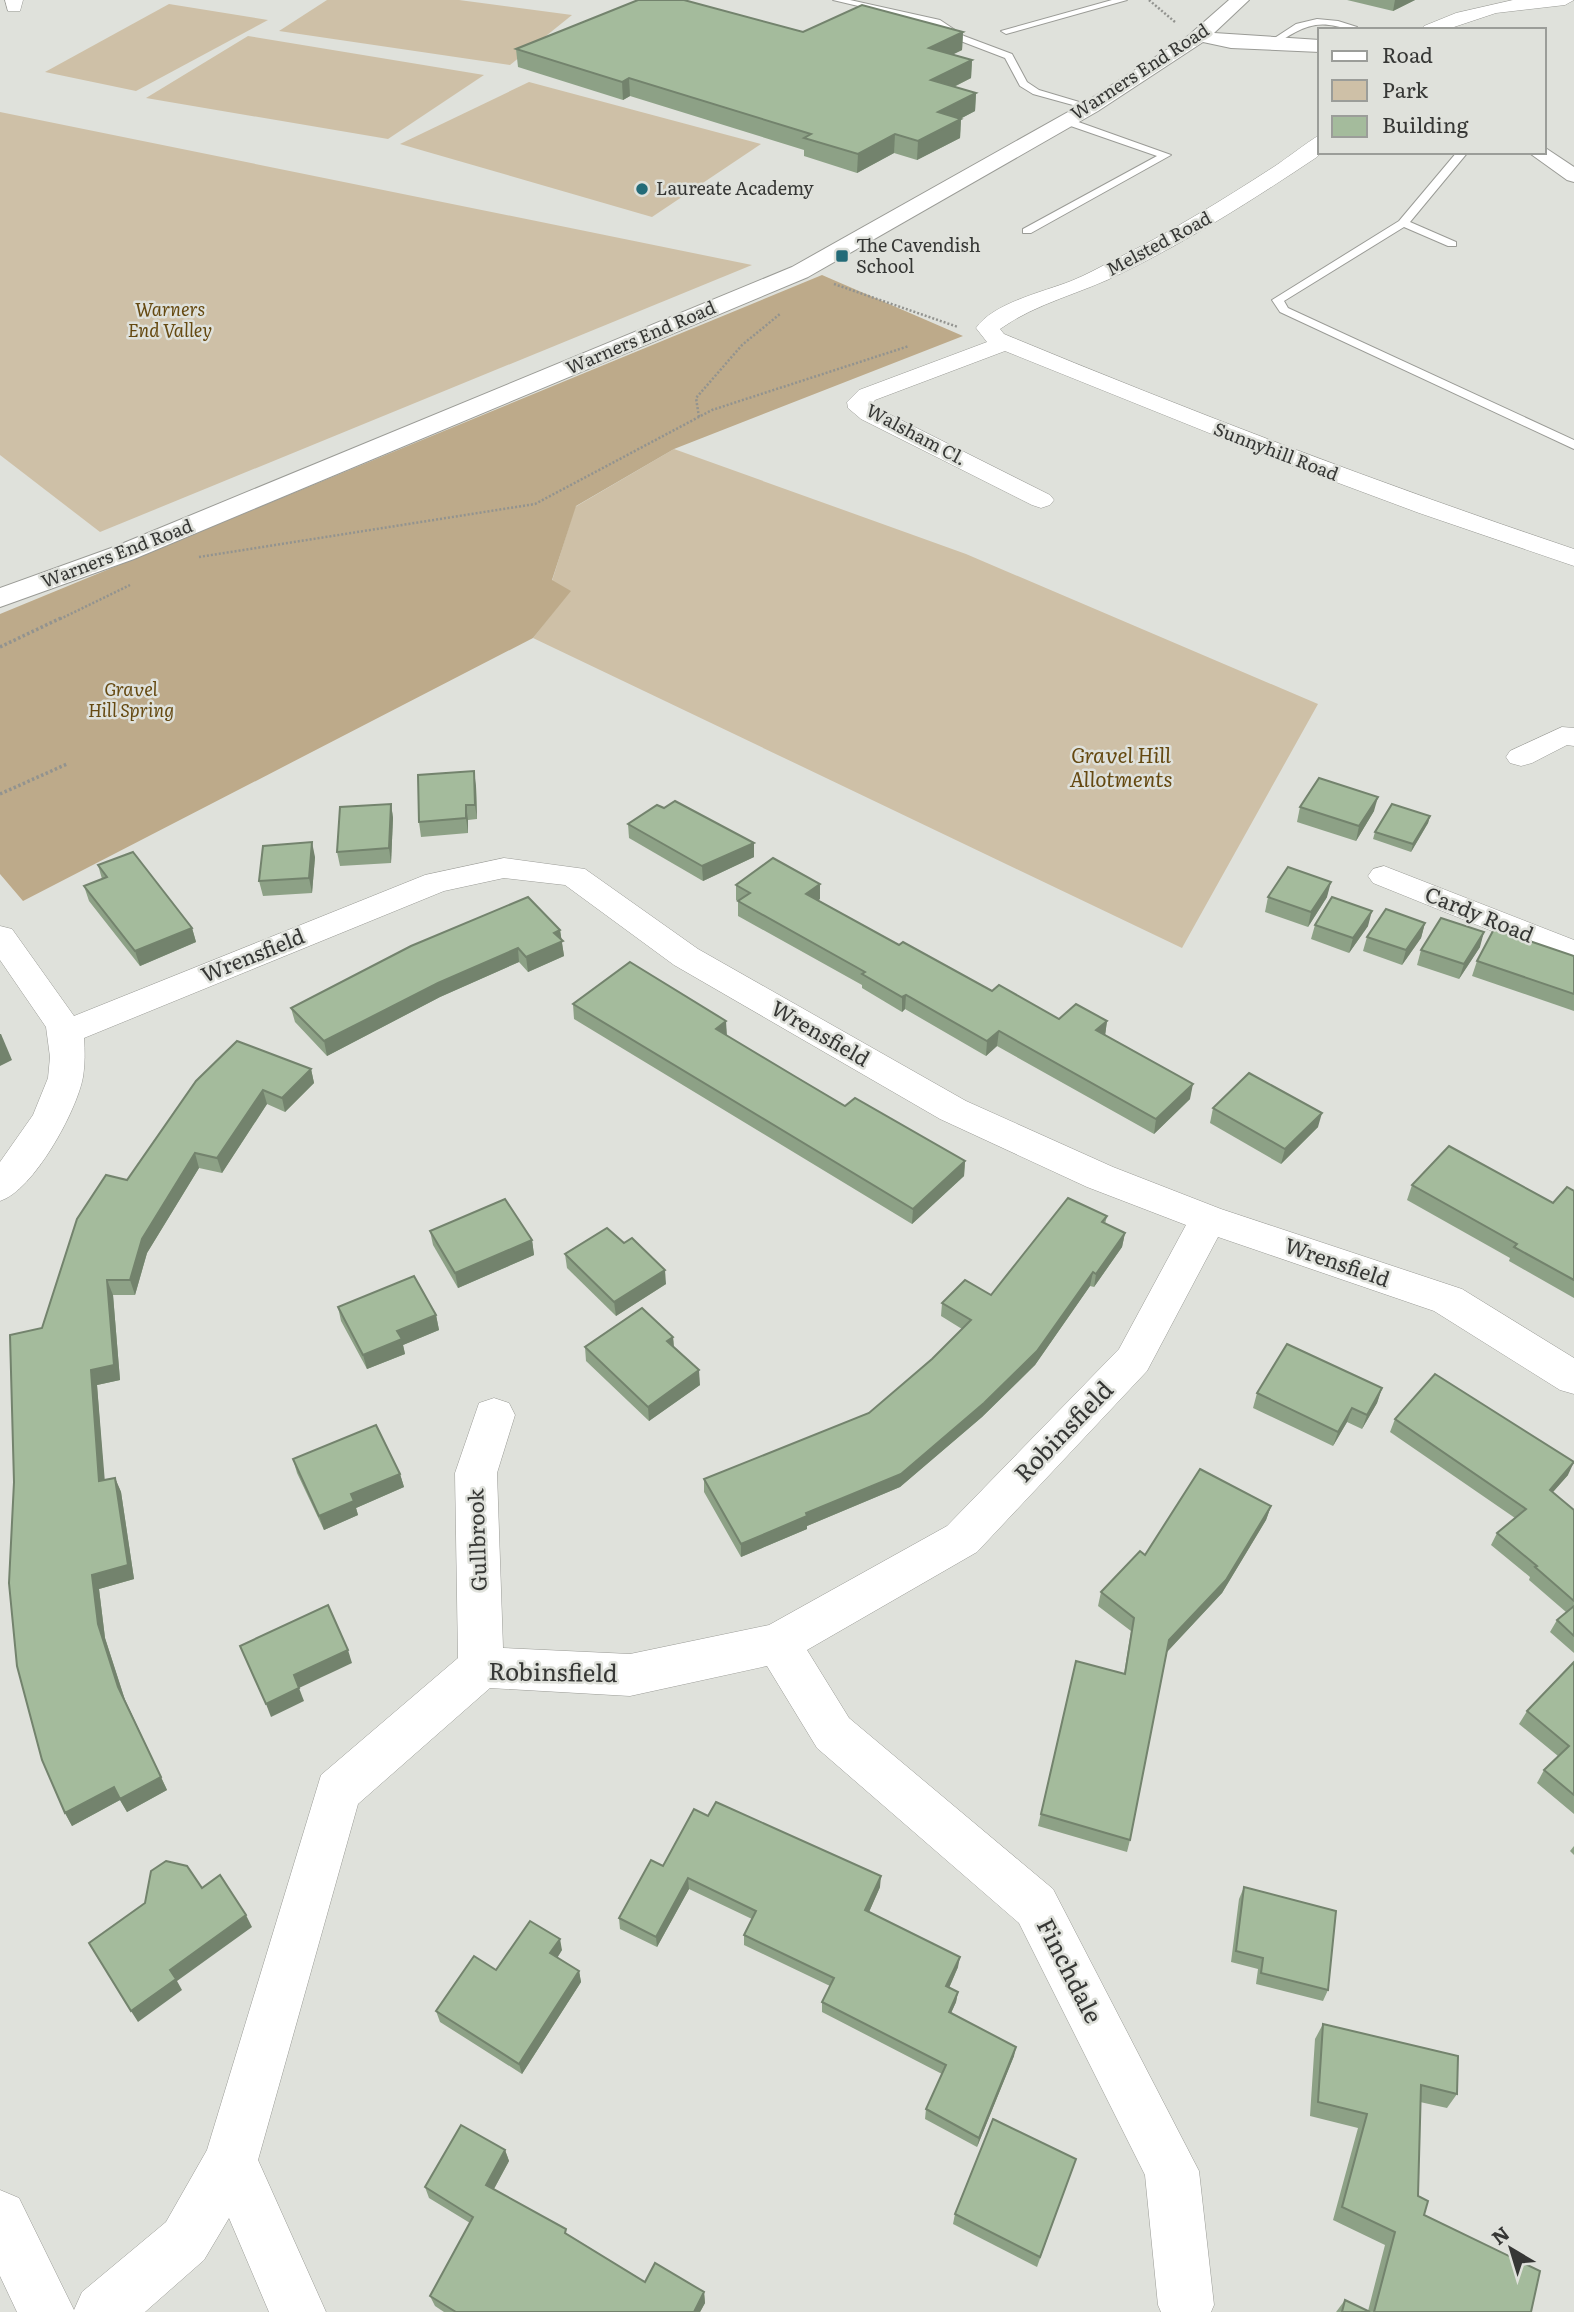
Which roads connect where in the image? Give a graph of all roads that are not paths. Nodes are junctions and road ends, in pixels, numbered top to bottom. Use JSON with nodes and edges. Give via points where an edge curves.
{"nodes":[{"id":1,"x":838,"y":0,"type":"edge"},
{"id":2,"x":1122,"y":0,"type":"edge"},
{"id":3,"x":1565,"y":0,"type":"edge"},
{"id":4,"x":1229,"y":1,"type":"edge"},
{"id":5,"x":1352,"y":28,"type":"edge"},
{"id":6,"x":1434,"y":28,"type":"edge"},
{"id":7,"x":1006,"y":31,"type":"dead end"},
{"id":8,"x":1199,"y":36,"type":"junction"},
{"id":9,"x":1269,"y":45,"type":"junction"},
{"id":10,"x":1318,"y":46,"type":"edge"},
{"id":11,"x":1091,"y":107,"type":"junction"},
{"id":12,"x":1066,"y":121,"type":"junction"},
{"id":13,"x":1318,"y":143,"type":"edge"},
{"id":14,"x":1461,"y":154,"type":"edge"},
{"id":15,"x":1541,"y":154,"type":"edge"},
{"id":16,"x":1574,"y":176,"type":"edge"},
{"id":17,"x":1403,"y":223,"type":"junction"},
{"id":18,"x":1027,"y":231,"type":"dead end"},
{"id":19,"x":1452,"y":244,"type":"dead end"},
{"id":20,"x":996,"y":336,"type":"junction"},
{"id":21,"x":1574,"y":445,"type":"edge"},
{"id":22,"x":1041,"y":500,"type":"dead end"},
{"id":23,"x":1574,"y":558,"type":"edge"},
{"id":24,"x":0,"y":598,"type":"edge"},
{"id":25,"x":1574,"y":737,"type":"edge"},
{"id":26,"x":1521,"y":757,"type":"dead end"},
{"id":27,"x":1384,"y":876,"type":"dead end"},
{"id":28,"x":0,"y":937,"type":"edge"},
{"id":29,"x":1574,"y":953,"type":"edge"},
{"id":30,"x":66,"y":1032,"type":"junction"},
{"id":31,"x":0,"y":1188,"type":"edge"},
{"id":32,"x":1208,"y":1219,"type":"junction"},
{"id":33,"x":1574,"y":1378,"type":"edge"},
{"id":34,"x":494,"y":1415,"type":"dead end"},
{"id":35,"x":778,"y":1643,"type":"junction"},
{"id":36,"x":481,"y":1667,"type":"junction"},
{"id":37,"x":230,"y":2161,"type":"junction"},
{"id":38,"x":1,"y":2224,"type":"edge"},
{"id":39,"x":1186,"y":2305,"type":"dead end"},
{"id":40,"x":47,"y":2312,"type":"edge"},
{"id":41,"x":102,"y":2312,"type":"edge"},
{"id":42,"x":298,"y":2312,"type":"edge"}],
"edges":[{"from":1,"to":11,"type":"lane","via":[[937,22],[961,38],[1009,56],[1023,83],[1036,92]]},
{"from":2,"to":7,"type":"lane"},
{"from":3,"to":6,"type":"street","via":[[1457,16]]},
{"from":4,"to":8,"type":"street","name":"Warners End Road","via":[[1231,10]]},
{"from":5,"to":9,"type":"lane","via":[[1333,21],[1301,23]]},
{"from":8,"to":9,"type":"street"},
{"from":8,"to":11,"type":"street","name":"Warners End Road"},
{"from":9,"to":10,"type":"street"},
{"from":11,"to":12,"type":"street","name":"Warners End Road"},
{"from":12,"to":18,"type":"lane","via":[[1166,155]]},
{"from":12,"to":24,"type":"street","name":"Warners End Road","via":[[800,272],[124,553]]},
{"from":13,"to":20,"type":"street","name":"Melsted Road","via":[[1217,214],[1091,280],[1002,316]]},
{"from":14,"to":17,"type":"lane"},
{"from":15,"to":16,"type":"street"},
{"from":17,"to":19,"type":"lane"},
{"from":17,"to":21,"type":"lane","via":[[1278,300],[1284,310]]},
{"from":20,"to":22,"type":"street","name":"Walsham Cl.","via":[[866,395],[860,408]]},
{"from":20,"to":23,"type":"street","name":"Sunnyhill Road","via":[[1154,406],[1410,503]]},
{"from":25,"to":26,"type":"street","via":[[1562,736]]},
{"from":27,"to":29,"type":"street","name":"Cardy Road"},
{"from":28,"to":30,"type":"street"},
{"from":30,"to":31,"type":"street","via":[[68,1076],[37,1143]]},
{"from":30,"to":32,"type":"street","name":"Wrensfield","via":[[436,882],[504,868],[573,876],[686,957],[953,1110],[1100,1177]]},
{"from":32,"to":33,"type":"street","name":"Wrensfield","via":[[1448,1300]]},
{"from":32,"to":35,"type":"street","name":"Robinsfield","via":[[1133,1360],[962,1539]]},
{"from":34,"to":36,"type":"street","name":"Gullbrook","via":[[476,1473]]},
{"from":35,"to":36,"type":"street","name":"Robinsfield","via":[[630,1675]]},
{"from":35,"to":39,"type":"street","name":"Finchdale","via":[[833,1733],[1035,1906],[1172,2171]]},
{"from":36,"to":37,"type":"street","name":"Robinsfield","via":[[338,1791]]},
{"from":37,"to":41,"type":"street","name":"Robinsfield","via":[[185,2241]]},
{"from":37,"to":42,"type":"street"},
{"from":38,"to":40,"type":"street"}]}
